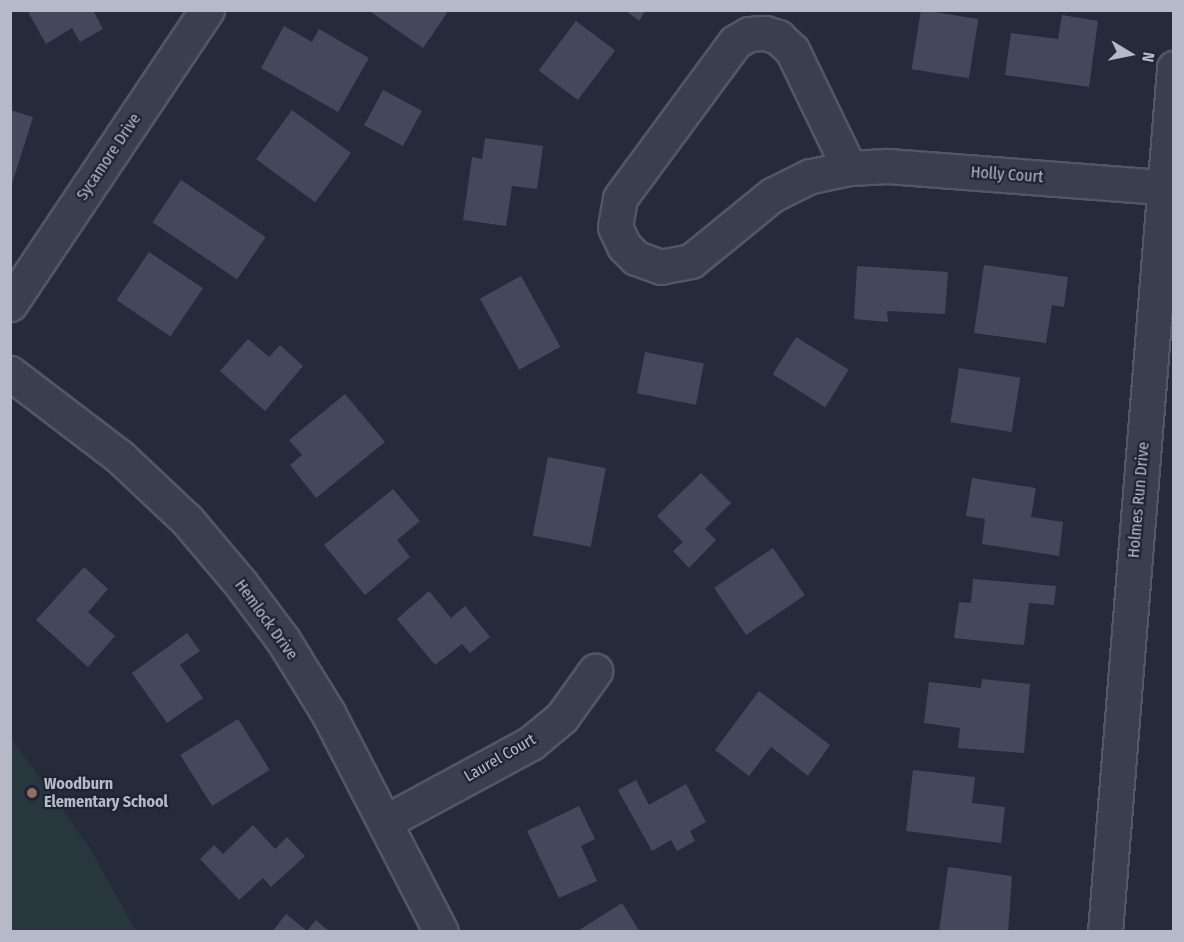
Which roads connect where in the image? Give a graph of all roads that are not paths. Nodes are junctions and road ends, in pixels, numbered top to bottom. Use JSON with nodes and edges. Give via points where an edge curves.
{"nodes":[{"id":1,"x":207,"y":10,"type":"edge"},
{"id":2,"x":1173,"y":68,"type":"edge"},
{"id":3,"x":849,"y":168,"type":"junction"},
{"id":4,"x":1164,"y":187,"type":"junction"},
{"id":5,"x":10,"y":304,"type":"edge"},
{"id":6,"x":10,"y":373,"type":"edge"},
{"id":7,"x":595,"y":671,"type":"dead end"},
{"id":8,"x":385,"y":822,"type":"junction"},
{"id":9,"x":441,"y":932,"type":"edge"},
{"id":10,"x":1105,"y":932,"type":"edge"}],
"edges":[{"from":1,"to":5,"type":"street","name":"Sycamore Drive"},
{"from":2,"to":4,"type":"street","name":"Holmes Run Drive"},
{"from":3,"to":3,"type":"street","name":"Holly Court","via":[[810,176],[772,195],[691,261],[677,267],[661,267],[636,258],[624,246],[615,227],[620,198],[735,42],[749,34],[765,33],[786,43]]},
{"from":3,"to":4,"type":"street","name":"Holly Court","via":[[888,166]]},
{"from":4,"to":10,"type":"street","name":"Holmes Run Drive"},
{"from":6,"to":8,"type":"street","name":"Hemlock Drive","via":[[119,456],[187,520],[241,584],[283,640],[328,713]]},
{"from":7,"to":8,"type":"street","name":"Laurel Court","via":[[562,717],[531,743]]},
{"from":8,"to":9,"type":"street","name":"Hemlock Drive"}]}
